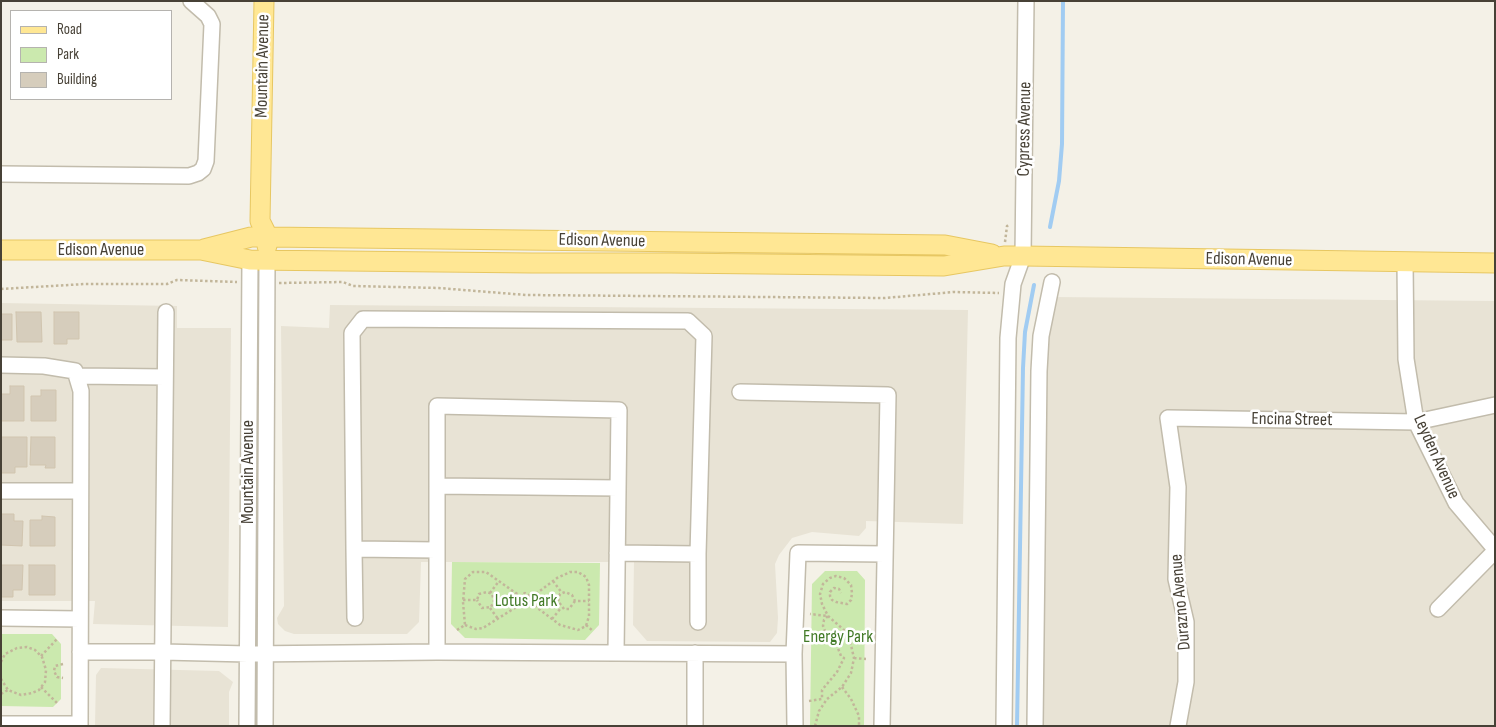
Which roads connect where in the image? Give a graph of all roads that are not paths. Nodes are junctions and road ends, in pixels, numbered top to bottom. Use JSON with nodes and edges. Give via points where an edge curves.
{"nodes":[{"id":1,"x":191,"y":1,"type":"edge"},
{"id":2,"x":264,"y":1,"type":"edge"},
{"id":3,"x":1026,"y":1,"type":"edge"},
{"id":4,"x":1,"y":174,"type":"edge"},
{"id":5,"x":260,"y":231,"type":"junction"},
{"id":6,"x":1,"y":250,"type":"edge"},
{"id":7,"x":200,"y":250,"type":"junction"},
{"id":8,"x":1013,"y":256,"type":"junction"},
{"id":9,"x":258,"y":261,"type":"junction"},
{"id":10,"x":1404,"y":262,"type":"junction"},
{"id":11,"x":1495,"y":263,"type":"edge"},
{"id":12,"x":1052,"y":282,"type":"dead end"},
{"id":13,"x":166,"y":312,"type":"dead end"},
{"id":14,"x":1,"y":365,"type":"edge"},
{"id":15,"x":76,"y":376,"type":"junction"},
{"id":16,"x":165,"y":377,"type":"junction"},
{"id":17,"x":740,"y":392,"type":"dead end"},
{"id":18,"x":1495,"y":405,"type":"edge"},
{"id":19,"x":1168,"y":418,"type":"joint"},
{"id":20,"x":1416,"y":422,"type":"junction"},
{"id":21,"x":437,"y":486,"type":"junction"},
{"id":22,"x":618,"y":488,"type":"junction"},
{"id":23,"x":1,"y":491,"type":"edge"},
{"id":24,"x":80,"y":491,"type":"junction"},
{"id":25,"x":354,"y":550,"type":"junction"},
{"id":26,"x":436,"y":550,"type":"junction"},
{"id":27,"x":1495,"y":550,"type":"edge"},
{"id":28,"x":618,"y":553,"type":"junction"},
{"id":29,"x":698,"y":554,"type":"junction"},
{"id":30,"x":885,"y":554,"type":"junction"},
{"id":31,"x":1438,"y":609,"type":"dead end"},
{"id":32,"x":1,"y":618,"type":"edge"},
{"id":33,"x":355,"y":618,"type":"dead end"},
{"id":34,"x":80,"y":619,"type":"junction"},
{"id":35,"x":698,"y":622,"type":"dead end"},
{"id":36,"x":80,"y":652,"type":"junction"},
{"id":37,"x":163,"y":652,"type":"junction"},
{"id":38,"x":437,"y":652,"type":"junction"},
{"id":39,"x":616,"y":652,"type":"junction"},
{"id":40,"x":696,"y":653,"type":"junction"},
{"id":41,"x":248,"y":654,"type":"junction"},
{"id":42,"x":266,"y":654,"type":"junction"},
{"id":43,"x":794,"y":654,"type":"junction"},
{"id":44,"x":1,"y":724,"type":"edge"},
{"id":45,"x":80,"y":725,"type":"edge"},
{"id":46,"x":162,"y":726,"type":"edge"},
{"id":47,"x":247,"y":726,"type":"edge"},
{"id":48,"x":265,"y":726,"type":"edge"},
{"id":49,"x":695,"y":726,"type":"edge"},
{"id":50,"x":795,"y":726,"type":"edge"},
{"id":51,"x":882,"y":726,"type":"edge"},
{"id":52,"x":1004,"y":726,"type":"edge"},
{"id":53,"x":1035,"y":726,"type":"edge"},
{"id":54,"x":1178,"y":726,"type":"edge"}],
"edges":[{"from":1,"to":4,"type":"street","via":[[212,24],[206,161],[198,174]]},
{"from":2,"to":5,"type":"main road","name":"Mountain Avenue"},
{"from":3,"to":8,"type":"street","name":"Cypress Avenue"},
{"from":5,"to":7,"type":"main road","name":"Edison Avenue"},
{"from":5,"to":8,"type":"main road","name":"Edison Avenue","via":[[945,245]]},
{"from":5,"to":9,"type":"main road","name":"Mountain Avenue"},
{"from":6,"to":7,"type":"main road","name":"Edison Avenue"},
{"from":7,"to":9,"type":"main road","name":"Edison Avenue"},
{"from":8,"to":9,"type":"main road","name":"Edison Avenue","via":[[944,266]]},
{"from":8,"to":10,"type":"main road","name":"Edison Avenue"},
{"from":8,"to":52,"type":"street","name":"Cypress Avenue","via":[[1007,364]]},
{"from":9,"to":41,"type":"street","name":"Mountain Avenue"},
{"from":9,"to":42,"type":"street","name":"Mountain Avenue"},
{"from":10,"to":11,"type":"main road","name":"Edison Avenue"},
{"from":10,"to":20,"type":"street","name":"Leyden Avenue","via":[[1406,359]]},
{"from":12,"to":53,"type":"street","via":[[1041,336],[1039,371]]},
{"from":13,"to":16,"type":"street"},
{"from":14,"to":15,"type":"street","via":[[44,366],[74,371]]},
{"from":15,"to":16,"type":"street"},
{"from":15,"to":24,"type":"street","via":[[81,391]]},
{"from":16,"to":37,"type":"street"},
{"from":17,"to":30,"type":"street","via":[[888,395]]},
{"from":18,"to":20,"type":"street","name":"Encina Street"},
{"from":19,"to":20,"type":"street","name":"Encina Street"},
{"from":19,"to":54,"type":"street","name":"Durazno Avenue","via":[[1178,487],[1176,579],[1186,622],[1186,682]]},
{"from":20,"to":27,"type":"street","name":"Leyden Avenue","via":[[1456,504]]},
{"from":21,"to":22,"type":"street"},
{"from":21,"to":22,"type":"street","via":[[437,406],[619,410]]},
{"from":21,"to":26,"type":"street"},
{"from":22,"to":28,"type":"street"},
{"from":23,"to":24,"type":"street"},
{"from":24,"to":34,"type":"street"},
{"from":25,"to":26,"type":"street"},
{"from":25,"to":29,"type":"street","via":[[352,333],[363,319],[688,321],[704,336]]},
{"from":25,"to":33,"type":"street"},
{"from":26,"to":38,"type":"street"},
{"from":27,"to":31,"type":"street"},
{"from":28,"to":29,"type":"street"},
{"from":28,"to":39,"type":"street"},
{"from":29,"to":35,"type":"street"},
{"from":30,"to":43,"type":"street","via":[[798,553]]},
{"from":30,"to":51,"type":"street"},
{"from":32,"to":34,"type":"street"},
{"from":34,"to":36,"type":"street"},
{"from":36,"to":37,"type":"street"},
{"from":36,"to":45,"type":"street"},
{"from":37,"to":41,"type":"street"},
{"from":37,"to":46,"type":"street"},
{"from":38,"to":39,"type":"street"},
{"from":38,"to":42,"type":"street"},
{"from":39,"to":40,"type":"street"},
{"from":40,"to":43,"type":"street"},
{"from":40,"to":49,"type":"street"},
{"from":41,"to":42,"type":"street"},
{"from":41,"to":47,"type":"street","name":"Mountain Avenue"},
{"from":42,"to":48,"type":"street","name":"Mountain Avenue"},
{"from":43,"to":50,"type":"street"},
{"from":44,"to":45,"type":"street"}]}
